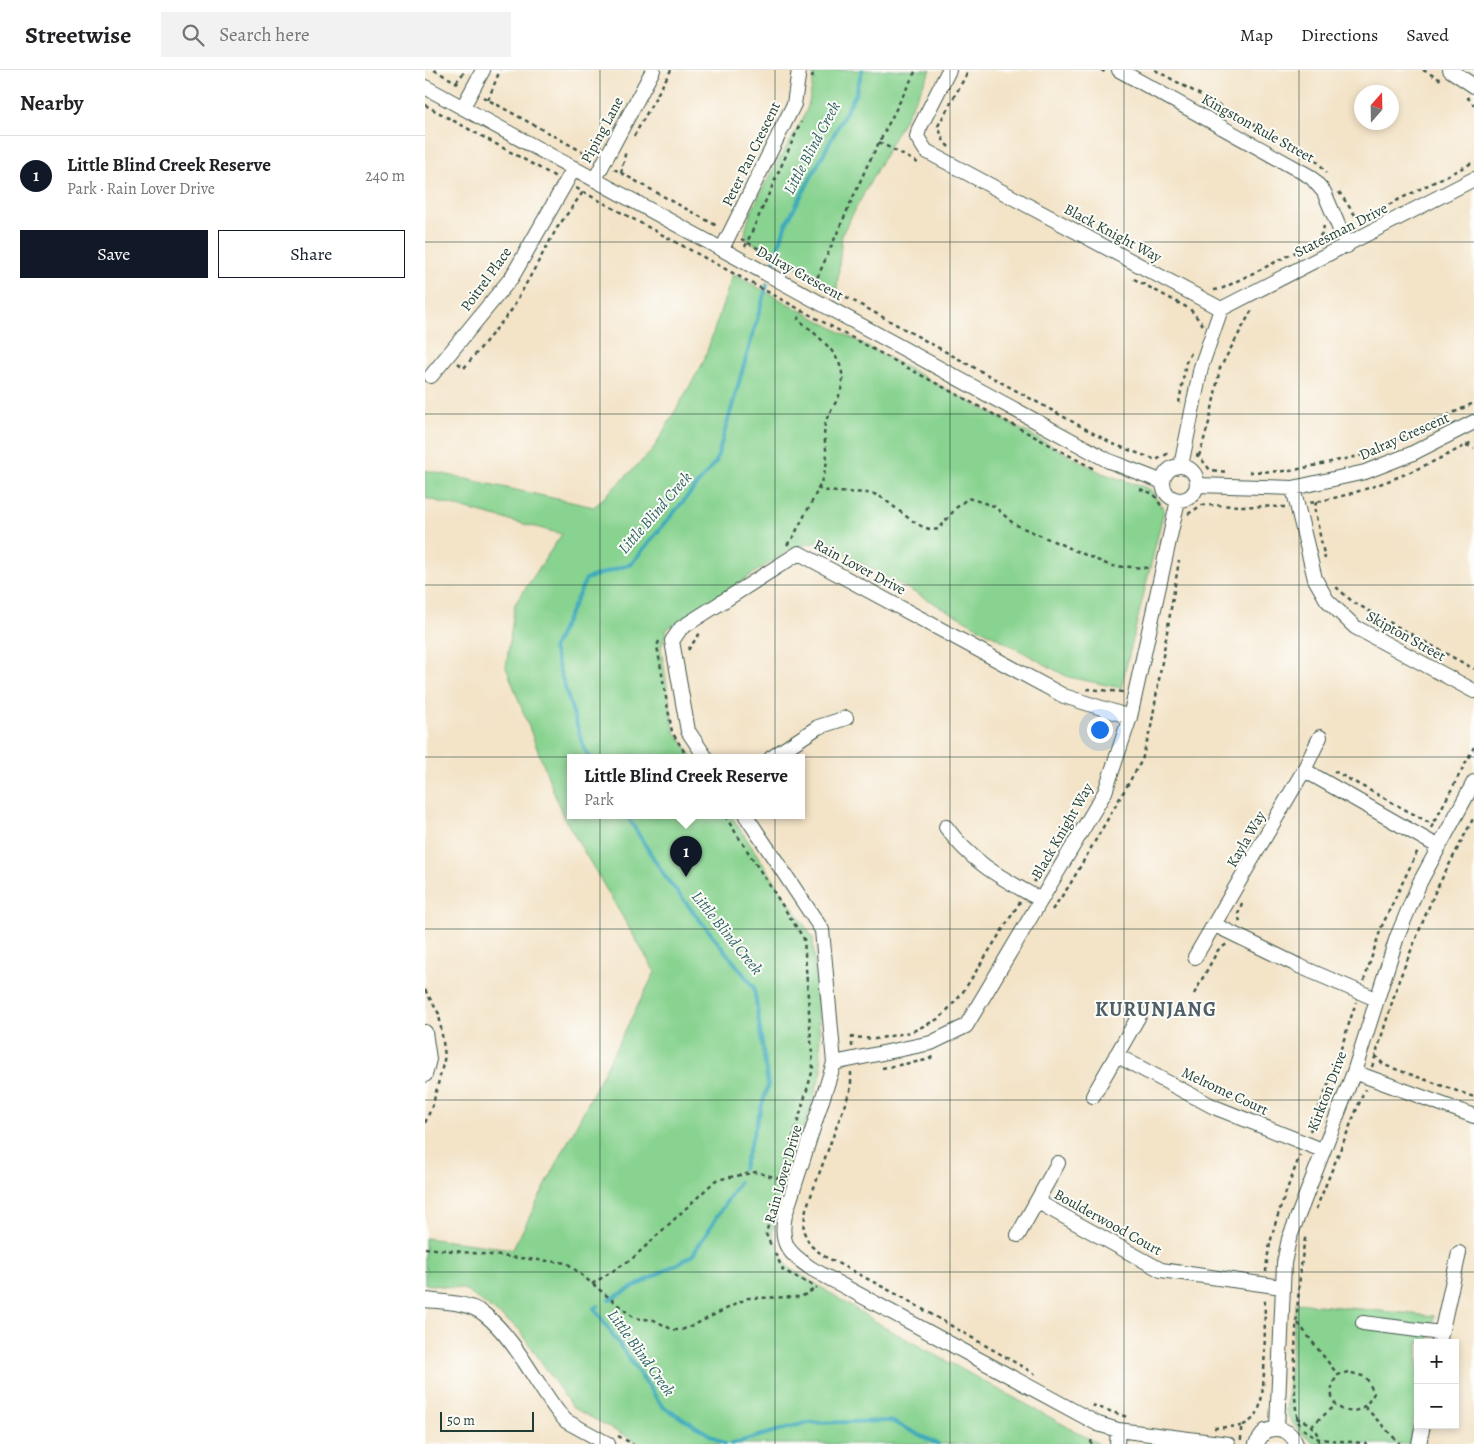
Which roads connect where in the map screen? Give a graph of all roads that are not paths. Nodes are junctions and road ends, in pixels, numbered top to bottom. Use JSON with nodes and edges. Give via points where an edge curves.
{"nodes":[{"id":1,"x":483,"y":70,"type":"edge"},
{"id":2,"x":653,"y":70,"type":"edge"},
{"id":3,"x":799,"y":70,"type":"edge"},
{"id":4,"x":949,"y":70,"type":"edge"},
{"id":5,"x":1450,"y":70,"type":"edge"},
{"id":6,"x":1115,"y":72,"type":"edge"},
{"id":7,"x":1472,"y":79,"type":"edge"},
{"id":8,"x":425,"y":86,"type":"edge"},
{"id":9,"x":463,"y":107,"type":"junction"},
{"id":10,"x":574,"y":168,"type":"junction"},
{"id":11,"x":595,"y":179,"type":"junction"},
{"id":12,"x":1474,"y":179,"type":"edge"},
{"id":13,"x":1347,"y":246,"type":"junction"},
{"id":14,"x":722,"y":249,"type":"junction"},
{"id":15,"x":1221,"y":309,"type":"junction"},
{"id":16,"x":431,"y":376,"type":"dead end"},
{"id":17,"x":1474,"y":422,"type":"edge"},
{"id":18,"x":1179,"y":457,"type":"junction"},
{"id":19,"x":1163,"y":482,"type":"junction"},
{"id":20,"x":1197,"y":485,"type":"junction"},
{"id":21,"x":1293,"y":488,"type":"junction"},
{"id":22,"x":1176,"y":506,"type":"junction"},
{"id":23,"x":1474,"y":691,"type":"edge"},
{"id":24,"x":1125,"y":716,"type":"junction"},
{"id":25,"x":846,"y":718,"type":"dead end"},
{"id":26,"x":1320,"y":738,"type":"dead end"},
{"id":27,"x":704,"y":754,"type":"edge"},
{"id":28,"x":777,"y":754,"type":"edge"},
{"id":29,"x":1304,"y":770,"type":"junction"},
{"id":30,"x":1474,"y":782,"type":"edge"},
{"id":31,"x":748,"y":819,"type":"edge"},
{"id":32,"x":946,"y":827,"type":"dead end"},
{"id":33,"x":1439,"y":847,"type":"junction"},
{"id":34,"x":1041,"y":900,"type":"junction"},
{"id":35,"x":1215,"y":925,"type":"junction"},
{"id":36,"x":1195,"y":957,"type":"dead end"},
{"id":37,"x":1376,"y":999,"type":"junction"},
{"id":38,"x":1140,"y":1014,"type":"dead end"},
{"id":39,"x":425,"y":1032,"type":"edge"},
{"id":40,"x":1116,"y":1055,"type":"junction"},
{"id":41,"x":833,"y":1063,"type":"junction"},
{"id":42,"x":1353,"y":1072,"type":"junction"},
{"id":43,"x":425,"y":1075,"type":"edge"},
{"id":44,"x":1093,"y":1096,"type":"dead end"},
{"id":45,"x":1474,"y":1116,"type":"edge"},
{"id":46,"x":1322,"y":1150,"type":"junction"},
{"id":47,"x":1058,"y":1163,"type":"dead end"},
{"id":48,"x":1038,"y":1202,"type":"junction"},
{"id":49,"x":1018,"y":1235,"type":"dead end"},
{"id":50,"x":1459,"y":1253,"type":"dead end"},
{"id":51,"x":1282,"y":1287,"type":"junction"},
{"id":52,"x":425,"y":1300,"type":"edge"},
{"id":53,"x":1363,"y":1323,"type":"dead end"},
{"id":54,"x":1440,"y":1338,"type":"edge"},
{"id":55,"x":1277,"y":1428,"type":"junction"},
{"id":56,"x":1422,"y":1429,"type":"edge"},
{"id":57,"x":1118,"y":1437,"type":"edge"},
{"id":58,"x":608,"y":1444,"type":"edge"},
{"id":59,"x":1228,"y":1444,"type":"edge"},
{"id":60,"x":1256,"y":1444,"type":"edge"},
{"id":61,"x":1296,"y":1444,"type":"edge"},
{"id":62,"x":1419,"y":1444,"type":"edge"}],
"edges":[{"from":1,"to":9,"type":"street"},
{"from":2,"to":11,"type":"street","name":"Piping Lane"},
{"from":3,"to":14,"type":"street","name":"Peter Pan Crescent","via":[[794,104]]},
{"from":4,"to":15,"type":"street","name":"Black Knight Way","via":[[919,129],[917,137],[926,151]]},
{"from":5,"to":7,"type":"street"},
{"from":6,"to":13,"type":"street","name":"Kingston Rule Street","via":[[1311,177],[1324,192]]},
{"from":8,"to":9,"type":"street","name":"Dalray Crescent"},
{"from":9,"to":10,"type":"street","name":"Dalray Crescent"},
{"from":10,"to":11,"type":"street","name":"Dalray Crescent"},
{"from":10,"to":16,"type":"street","name":"Poitrel Place","via":[[512,277]]},
{"from":11,"to":14,"type":"street","name":"Dalray Crescent"},
{"from":12,"to":13,"type":"street","name":"Statesman Drive"},
{"from":13,"to":15,"type":"street","name":"Statesman Drive"},
{"from":14,"to":19,"type":"street","name":"Dalray Crescent","via":[[1109,461]]},
{"from":15,"to":18,"type":"street","via":[[1201,367]]},
{"from":17,"to":21,"type":"street","name":"Dalray Crescent","via":[[1411,454],[1365,472]]},
{"from":18,"to":19,"type":"street"},
{"from":18,"to":20,"type":"street","via":[[1191,470]]},
{"from":19,"to":22,"type":"street","via":[[1165,492]]},
{"from":20,"to":21,"type":"street","name":"Dalray Crescent"},
{"from":20,"to":22,"type":"street","via":[[1192,495]]},
{"from":21,"to":23,"type":"street","name":"Skipton Street","via":[[1315,579],[1327,600],[1355,627]]},
{"from":22,"to":24,"type":"street","name":"Black Knight Way"},
{"from":24,"to":27,"type":"street","name":"Rain Lover Drive","via":[[1064,696],[799,553],[681,628],[671,641],[688,732]]},
{"from":24,"to":34,"type":"street","name":"Black Knight Way","via":[[1105,792]]},
{"from":25,"to":28,"type":"street","via":[[817,727]]},
{"from":26,"to":29,"type":"street","name":"Kayla Way"},
{"from":29,"to":33,"type":"street"},
{"from":29,"to":35,"type":"street","name":"Kayla Way"},
{"from":30,"to":33,"type":"street","name":"Kirkton Drive"},
{"from":31,"to":41,"type":"street","name":"Rain Lover Drive","via":[[821,930]]},
{"from":32,"to":34,"type":"street","via":[[966,853],[991,872]]},
{"from":33,"to":37,"type":"street","name":"Kirkton Drive","via":[[1397,937]]},
{"from":34,"to":41,"type":"street","name":"Black Knight Way","via":[[966,1026],[931,1043]]},
{"from":35,"to":36,"type":"street","name":"Kayla Way"},
{"from":35,"to":37,"type":"street"},
{"from":37,"to":42,"type":"street","name":"Kirkton Drive"},
{"from":38,"to":40,"type":"street"},
{"from":39,"to":43,"type":"street","via":[[429,1059]]},
{"from":40,"to":44,"type":"street"},
{"from":40,"to":46,"type":"street","name":"Melrome Court","via":[[1215,1107]]},
{"from":41,"to":57,"type":"street","name":"Rain Lover Drive","via":[[785,1215],[784,1244],[813,1269]]},
{"from":42,"to":45,"type":"street"},
{"from":42,"to":46,"type":"street","name":"Kirkton Drive"},
{"from":46,"to":51,"type":"street","name":"Kirkton Drive","via":[[1289,1239]]},
{"from":47,"to":48,"type":"street","name":"Boulderwood Court"},
{"from":48,"to":49,"type":"street","name":"Boulderwood Court"},
{"from":48,"to":51,"type":"street","name":"Boulderwood Court","via":[[1161,1270]]},
{"from":50,"to":54,"type":"street"},
{"from":51,"to":55,"type":"street","name":"Kirkton Drive"},
{"from":52,"to":58,"type":"street","via":[[460,1304],[483,1313],[505,1336],[566,1421]]},
{"from":53,"to":54,"type":"street"},
{"from":55,"to":60,"type":"street","via":[[1265,1432]]},
{"from":55,"to":61,"type":"street","via":[[1287,1432]]},
{"from":56,"to":62,"type":"street"},
{"from":57,"to":59,"type":"street"}]}
